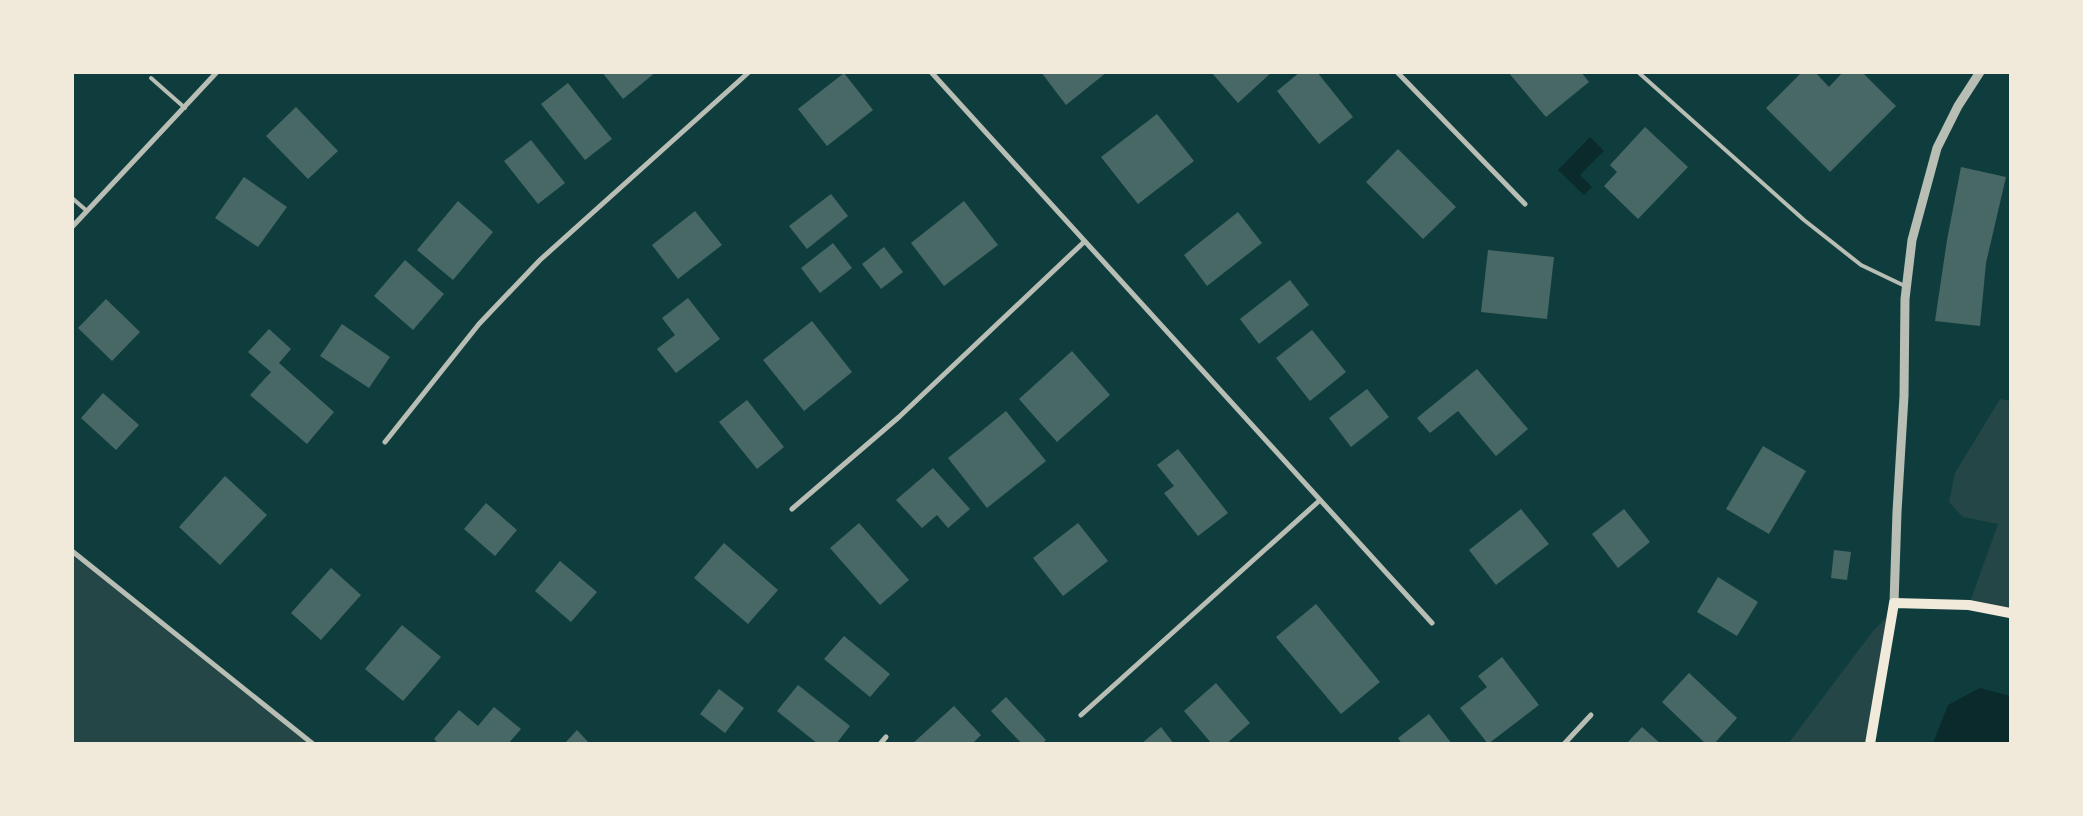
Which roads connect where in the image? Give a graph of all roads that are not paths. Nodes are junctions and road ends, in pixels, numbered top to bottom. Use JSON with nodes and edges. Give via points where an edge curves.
{"nodes":[{"id":1,"x":217,"y":72,"type":"edge"},
{"id":2,"x":749,"y":72,"type":"edge"},
{"id":3,"x":931,"y":72,"type":"edge"},
{"id":4,"x":1397,"y":72,"type":"edge"},
{"id":5,"x":1638,"y":72,"type":"edge"},
{"id":6,"x":1980,"y":73,"type":"edge"},
{"id":7,"x":151,"y":78,"type":"dead end"},
{"id":8,"x":185,"y":108,"type":"junction"},
{"id":9,"x":72,"y":198,"type":"edge"},
{"id":10,"x":1525,"y":204,"type":"dead end"},
{"id":11,"x":87,"y":211,"type":"junction"},
{"id":12,"x":72,"y":227,"type":"edge"},
{"id":13,"x":1084,"y":242,"type":"junction"},
{"id":14,"x":1906,"y":287,"type":"junction"},
{"id":15,"x":386,"y":442,"type":"dead end"},
{"id":16,"x":1319,"y":501,"type":"junction"},
{"id":17,"x":792,"y":509,"type":"dead end"},
{"id":18,"x":72,"y":551,"type":"edge"},
{"id":19,"x":1894,"y":603,"type":"junction"},
{"id":20,"x":2010,"y":613,"type":"edge"},
{"id":21,"x":1432,"y":623,"type":"dead end"},
{"id":22,"x":1591,"y":714,"type":"dead end"},
{"id":23,"x":1082,"y":715,"type":"dead end"},
{"id":24,"x":886,"y":737,"type":"dead end"},
{"id":25,"x":313,"y":744,"type":"edge"},
{"id":26,"x":880,"y":744,"type":"edge"},
{"id":27,"x":1564,"y":744,"type":"edge"},
{"id":28,"x":1870,"y":744,"type":"edge"}],
"edges":[{"from":1,"to":8,"type":"street"},
{"from":2,"to":15,"type":"street","via":[[540,260],[479,324]]},
{"from":3,"to":13,"type":"street"},
{"from":4,"to":10,"type":"street"},
{"from":5,"to":14,"type":"lane","via":[[1804,220],[1861,265]]},
{"from":6,"to":14,"type":"street","via":[[1958,106],[1937,148],[1912,240]]},
{"from":7,"to":8,"type":"lane"},
{"from":8,"to":11,"type":"street"},
{"from":9,"to":11,"type":"lane"},
{"from":11,"to":12,"type":"street"},
{"from":13,"to":16,"type":"street"},
{"from":13,"to":17,"type":"street","via":[[898,417]]},
{"from":14,"to":19,"type":"street"},
{"from":16,"to":21,"type":"street"},
{"from":16,"to":23,"type":"street"},
{"from":18,"to":25,"type":"street"},
{"from":19,"to":20,"type":"main road","via":[[1969,605]]},
{"from":19,"to":28,"type":"main road"},
{"from":22,"to":27,"type":"street"},
{"from":24,"to":26,"type":"street"}]}
